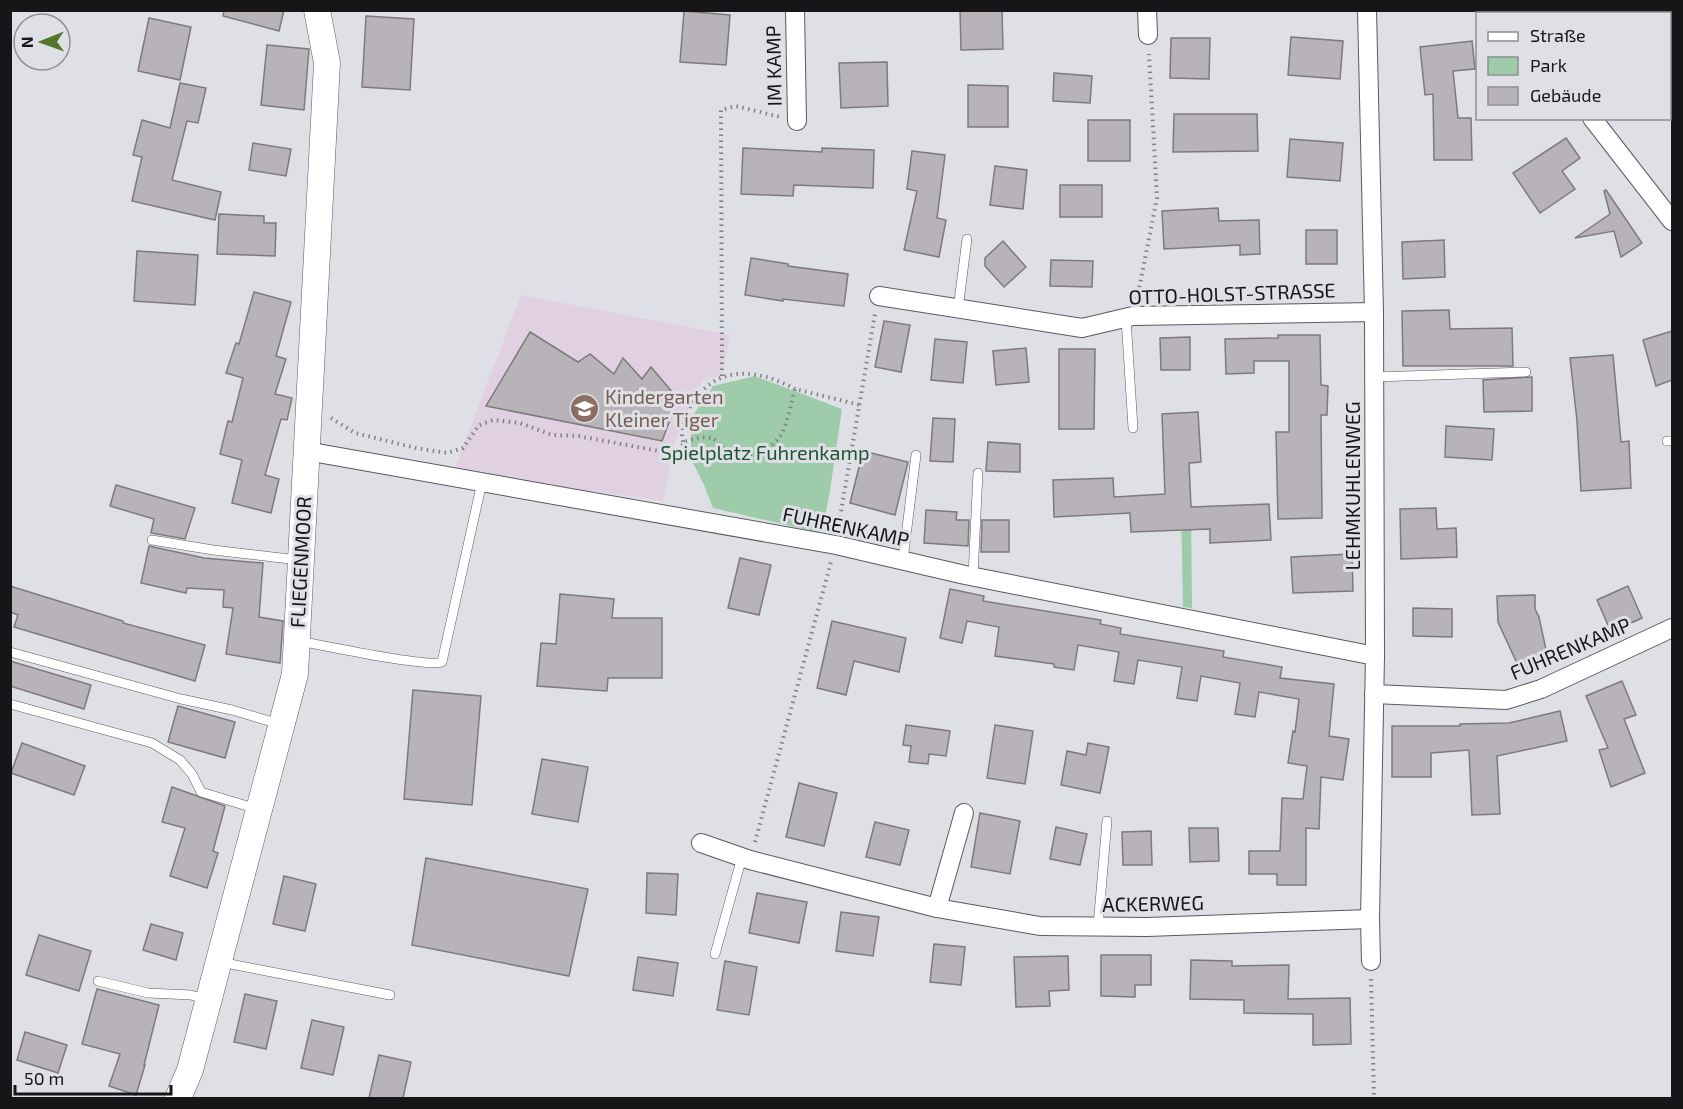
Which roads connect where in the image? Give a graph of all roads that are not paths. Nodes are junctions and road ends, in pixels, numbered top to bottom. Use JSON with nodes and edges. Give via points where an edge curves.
{"nodes":[{"id":1,"x":317,"y":10,"type":"edge"},
{"id":2,"x":795,"y":10,"type":"edge"},
{"id":3,"x":1147,"y":10,"type":"edge"},
{"id":4,"x":1368,"y":10,"type":"edge"},
{"id":5,"x":1148,"y":35,"type":"road end"},
{"id":6,"x":1594,"y":120,"type":"edge"},
{"id":7,"x":797,"y":121,"type":"road end"},
{"id":8,"x":1672,"y":221,"type":"edge"},
{"id":9,"x":967,"y":239,"type":"dead end"},
{"id":10,"x":879,"y":296,"type":"road end"},
{"id":11,"x":958,"y":309,"type":"junction"},
{"id":12,"x":1374,"y":312,"type":"junction"},
{"id":13,"x":1130,"y":317,"type":"junction"},
{"id":14,"x":1526,"y":372,"type":"dead end"},
{"id":15,"x":1374,"y":377,"type":"junction"},
{"id":16,"x":1133,"y":428,"type":"dead end"},
{"id":17,"x":306,"y":451,"type":"junction"},
{"id":18,"x":916,"y":455,"type":"dead end"},
{"id":19,"x":978,"y":473,"type":"dead end"},
{"id":20,"x":482,"y":482,"type":"junction"},
{"id":21,"x":152,"y":540,"type":"dead end"},
{"id":22,"x":300,"y":560,"type":"junction"},
{"id":23,"x":903,"y":560,"type":"junction"},
{"id":24,"x":973,"y":576,"type":"junction"},
{"id":25,"x":1672,"y":628,"type":"edge"},
{"id":26,"x":297,"y":640,"type":"junction"},
{"id":27,"x":10,"y":652,"type":"edge"},
{"id":28,"x":1375,"y":656,"type":"junction"},
{"id":29,"x":1374,"y":694,"type":"junction"},
{"id":30,"x":10,"y":704,"type":"edge"},
{"id":31,"x":281,"y":725,"type":"junction"},
{"id":32,"x":259,"y":810,"type":"junction"},
{"id":33,"x":964,"y":813,"type":"dead end"},
{"id":34,"x":1107,"y":821,"type":"dead end"},
{"id":35,"x":701,"y":843,"type":"dead end"},
{"id":36,"x":746,"y":858,"type":"junction"},
{"id":37,"x":937,"y":908,"type":"junction"},
{"id":38,"x":1370,"y":919,"type":"junction"},
{"id":39,"x":1098,"y":926,"type":"junction"},
{"id":40,"x":716,"y":954,"type":"dead end"},
{"id":41,"x":1371,"y":961,"type":"road end"},
{"id":42,"x":220,"y":962,"type":"junction"},
{"id":43,"x":98,"y":981,"type":"dead end"},
{"id":44,"x":390,"y":995,"type":"dead end"},
{"id":45,"x":209,"y":1000,"type":"junction"},
{"id":46,"x":178,"y":1098,"type":"edge"}],
"edges":[{"from":1,"to":17,"type":"street","name":"FLIEGENMOOR","via":[[327,63]]},
{"from":2,"to":7,"type":"street","name":"IM KAMP"},
{"from":3,"to":5,"type":"street"},
{"from":4,"to":12,"type":"street","name":"LEHMKUHLENWEG"},
{"from":6,"to":8,"type":"street"},
{"from":9,"to":11,"type":"lane"},
{"from":10,"to":11,"type":"street","name":"OTTO-HOLST-STRASSE"},
{"from":11,"to":13,"type":"street","name":"OTTO-HOLST-STRASSE","via":[[1082,328]]},
{"from":12,"to":13,"type":"street","name":"OTTO-HOLST-STRASSE"},
{"from":12,"to":15,"type":"street","name":"LEHMKUHLENWEG"},
{"from":13,"to":16,"type":"lane"},
{"from":14,"to":15,"type":"lane"},
{"from":15,"to":28,"type":"street","name":"LEHMKUHLENWEG"},
{"from":17,"to":20,"type":"street","name":"FUHRENKAMP"},
{"from":17,"to":22,"type":"street","name":"FLIEGENMOOR"},
{"from":18,"to":23,"type":"lane"},
{"from":19,"to":24,"type":"lane"},
{"from":20,"to":23,"type":"street","name":"FUHRENKAMP"},
{"from":20,"to":26,"type":"lane","via":[[442,662],[437,665]]},
{"from":21,"to":22,"type":"lane"},
{"from":22,"to":26,"type":"street","name":"FLIEGENMOOR"},
{"from":23,"to":24,"type":"street","name":"FUHRENKAMP"},
{"from":24,"to":28,"type":"street","name":"FUHRENKAMP"},
{"from":25,"to":29,"type":"street","name":"FUHRENKAMP","via":[[1541,689],[1506,700]]},
{"from":26,"to":31,"type":"street","name":"FLIEGENMOOR","via":[[295,674]]},
{"from":27,"to":31,"type":"lane"},
{"from":28,"to":29,"type":"street","name":"LEHMKUHLENWEG"},
{"from":29,"to":38,"type":"street","name":"LEHMKUHLENWEG"},
{"from":30,"to":32,"type":"lane","via":[[152,744],[180,760],[201,792]]},
{"from":31,"to":32,"type":"street","name":"FLIEGENMOOR"},
{"from":32,"to":42,"type":"street","name":"FLIEGENMOOR"},
{"from":33,"to":37,"type":"street"},
{"from":34,"to":39,"type":"lane"},
{"from":35,"to":36,"type":"street","name":"ACKERWEG"},
{"from":36,"to":37,"type":"street","name":"ACKERWEG"},
{"from":36,"to":40,"type":"lane"},
{"from":37,"to":39,"type":"street","name":"ACKERWEG","via":[[1040,926]]},
{"from":38,"to":39,"type":"street","name":"ACKERWEG"},
{"from":38,"to":41,"type":"street","name":"LEHMKUHLENWEG"},
{"from":42,"to":44,"type":"lane"},
{"from":42,"to":45,"type":"street","name":"FLIEGENMOOR"},
{"from":43,"to":45,"type":"lane","via":[[148,993]]},
{"from":45,"to":46,"type":"street","name":"FLIEGENMOOR"}]}
